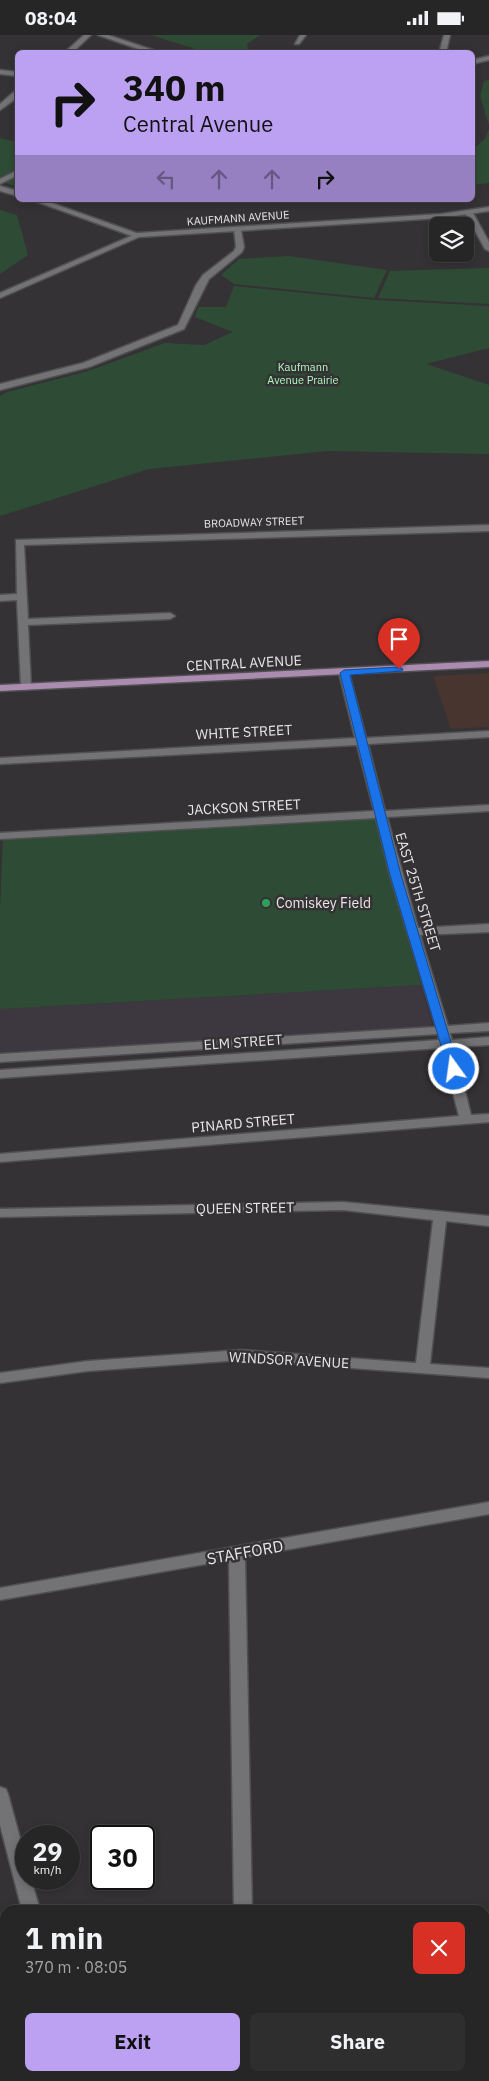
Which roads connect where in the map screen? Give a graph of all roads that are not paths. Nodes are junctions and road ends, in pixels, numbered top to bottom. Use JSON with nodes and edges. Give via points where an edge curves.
{"nodes":[{"id":1,"x":88,"y":35,"type":"edge"},
{"id":2,"x":100,"y":35,"type":"edge"},
{"id":3,"x":303,"y":35,"type":"edge"},
{"id":4,"x":447,"y":35,"type":"edge"},
{"id":5,"x":297,"y":43,"type":"dead end"},
{"id":6,"x":70,"y":50,"type":"edge"},
{"id":7,"x":149,"y":50,"type":"edge"},
{"id":8,"x":443,"y":50,"type":"edge"},
{"id":9,"x":489,"y":58,"type":"edge"},
{"id":10,"x":475,"y":62,"type":"edge"},
{"id":11,"x":0,"y":72,"type":"edge"},
{"id":12,"x":15,"y":74,"type":"edge"},
{"id":13,"x":15,"y":96,"type":"edge"},
{"id":14,"x":0,"y":108,"type":"edge"},
{"id":15,"x":15,"y":174,"type":"edge"},
{"id":16,"x":0,"y":182,"type":"edge"},
{"id":17,"x":0,"y":188,"type":"edge"},
{"id":18,"x":15,"y":193,"type":"edge"},
{"id":19,"x":42,"y":202,"type":"edge"},
{"id":20,"x":489,"y":209,"type":"edge"},
{"id":21,"x":469,"y":213,"type":"junction"},
{"id":22,"x":237,"y":230,"type":"junction"},
{"id":23,"x":138,"y":235,"type":"junction"},
{"id":24,"x":489,"y":249,"type":"edge"},
{"id":25,"x":0,"y":296,"type":"edge"},
{"id":26,"x":0,"y":387,"type":"edge"},
{"id":27,"x":489,"y":528,"type":"edge"},
{"id":28,"x":22,"y":597,"type":"junction"},
{"id":29,"x":0,"y":598,"type":"edge"},
{"id":30,"x":170,"y":616,"type":"dead end"},
{"id":31,"x":24,"y":622,"type":"junction"},
{"id":32,"x":489,"y":664,"type":"edge"},
{"id":33,"x":344,"y":673,"type":"junction"},
{"id":34,"x":26,"y":687,"type":"junction"},
{"id":35,"x":0,"y":688,"type":"edge"},
{"id":36,"x":489,"y":733,"type":"edge"},
{"id":37,"x":362,"y":741,"type":"junction"},
{"id":38,"x":0,"y":761,"type":"edge"},
{"id":39,"x":489,"y":808,"type":"edge"},
{"id":40,"x":380,"y":815,"type":"junction"},
{"id":41,"x":0,"y":836,"type":"edge"},
{"id":42,"x":489,"y":928,"type":"edge"},
{"id":43,"x":414,"y":932,"type":"junction"},
{"id":44,"x":489,"y":1027,"type":"edge"},
{"id":45,"x":444,"y":1030,"type":"junction"},
{"id":46,"x":489,"y":1041,"type":"edge"},
{"id":47,"x":447,"y":1043,"type":"junction"},
{"id":48,"x":0,"y":1058,"type":"edge"},
{"id":49,"x":0,"y":1074,"type":"edge"},
{"id":50,"x":489,"y":1119,"type":"edge"},
{"id":51,"x":466,"y":1120,"type":"junction"},
{"id":52,"x":0,"y":1158,"type":"edge"},
{"id":53,"x":0,"y":1213,"type":"edge"},
{"id":54,"x":440,"y":1215,"type":"junction"},
{"id":55,"x":489,"y":1221,"type":"edge"},
{"id":56,"x":423,"y":1367,"type":"junction"},
{"id":57,"x":489,"y":1373,"type":"edge"},
{"id":58,"x":0,"y":1378,"type":"edge"},
{"id":59,"x":489,"y":1508,"type":"edge"},
{"id":60,"x":237,"y":1554,"type":"junction"},
{"id":61,"x":0,"y":1595,"type":"edge"},
{"id":62,"x":0,"y":1794,"type":"edge"},
{"id":63,"x":30,"y":1905,"type":"edge"},
{"id":64,"x":243,"y":1905,"type":"edge"}],
"edges":[{"from":1,"to":6,"type":"street"},
{"from":2,"to":7,"type":"street"},
{"from":3,"to":5,"type":"street"},
{"from":4,"to":8,"type":"street"},
{"from":9,"to":10,"type":"street"},
{"from":11,"to":12,"type":"street"},
{"from":13,"to":14,"type":"street"},
{"from":15,"to":16,"type":"street"},
{"from":17,"to":18,"type":"street"},
{"from":19,"to":23,"type":"street"},
{"from":20,"to":21,"type":"street","name":"KAUFMANN AVENUE"},
{"from":21,"to":22,"type":"street","name":"KAUFMANN AVENUE"},
{"from":21,"to":24,"type":"street"},
{"from":22,"to":23,"type":"street","name":"KAUFMANN AVENUE"},
{"from":22,"to":26,"type":"street","via":[[238,253],[206,277],[181,327],[86,365]]},
{"from":23,"to":25,"type":"street","name":"KAUFMANN AVENUE"},
{"from":27,"to":28,"type":"street","name":"BROADWAY STREET","via":[[19,542]]},
{"from":28,"to":29,"type":"street"},
{"from":28,"to":31,"type":"street"},
{"from":30,"to":31,"type":"street"},
{"from":31,"to":34,"type":"street"},
{"from":32,"to":33,"type":"main road","name":"CENTRAL AVENUE"},
{"from":33,"to":34,"type":"main road","name":"CENTRAL AVENUE"},
{"from":33,"to":37,"type":"street","name":"EAST 25TH STREET"},
{"from":34,"to":35,"type":"main road","name":"CENTRAL AVENUE"},
{"from":36,"to":37,"type":"street","name":"WHITE STREET"},
{"from":37,"to":38,"type":"street","name":"WHITE STREET"},
{"from":37,"to":40,"type":"street","name":"EAST 25TH STREET"},
{"from":39,"to":40,"type":"street","name":"JACKSON STREET"},
{"from":40,"to":41,"type":"street","name":"JACKSON STREET"},
{"from":40,"to":43,"type":"street","name":"EAST 25TH STREET"},
{"from":42,"to":43,"type":"street"},
{"from":43,"to":45,"type":"street","name":"EAST 25TH STREET"},
{"from":44,"to":45,"type":"street","name":"ELM STREET"},
{"from":45,"to":47,"type":"street","name":"EAST 25TH STREET"},
{"from":45,"to":48,"type":"street","name":"ELM STREET"},
{"from":46,"to":47,"type":"street","name":"ELM STREET"},
{"from":47,"to":49,"type":"street","name":"ELM STREET"},
{"from":47,"to":51,"type":"street","name":"EAST 25TH STREET"},
{"from":50,"to":51,"type":"street","name":"PINARD STREET"},
{"from":51,"to":52,"type":"street","name":"PINARD STREET"},
{"from":53,"to":54,"type":"street","name":"QUEEN STREET","via":[[344,1206]]},
{"from":54,"to":55,"type":"street","name":"QUEEN STREET"},
{"from":54,"to":56,"type":"street"},
{"from":56,"to":57,"type":"street","name":"WINDSOR AVENUE"},
{"from":56,"to":58,"type":"street","name":"WINDSOR AVENUE","via":[[241,1355],[88,1366]]},
{"from":59,"to":60,"type":"street","name":"STAFFORD"},
{"from":60,"to":61,"type":"street","name":"STAFFORD"},
{"from":60,"to":64,"type":"street"},
{"from":62,"to":63,"type":"street"}]}
